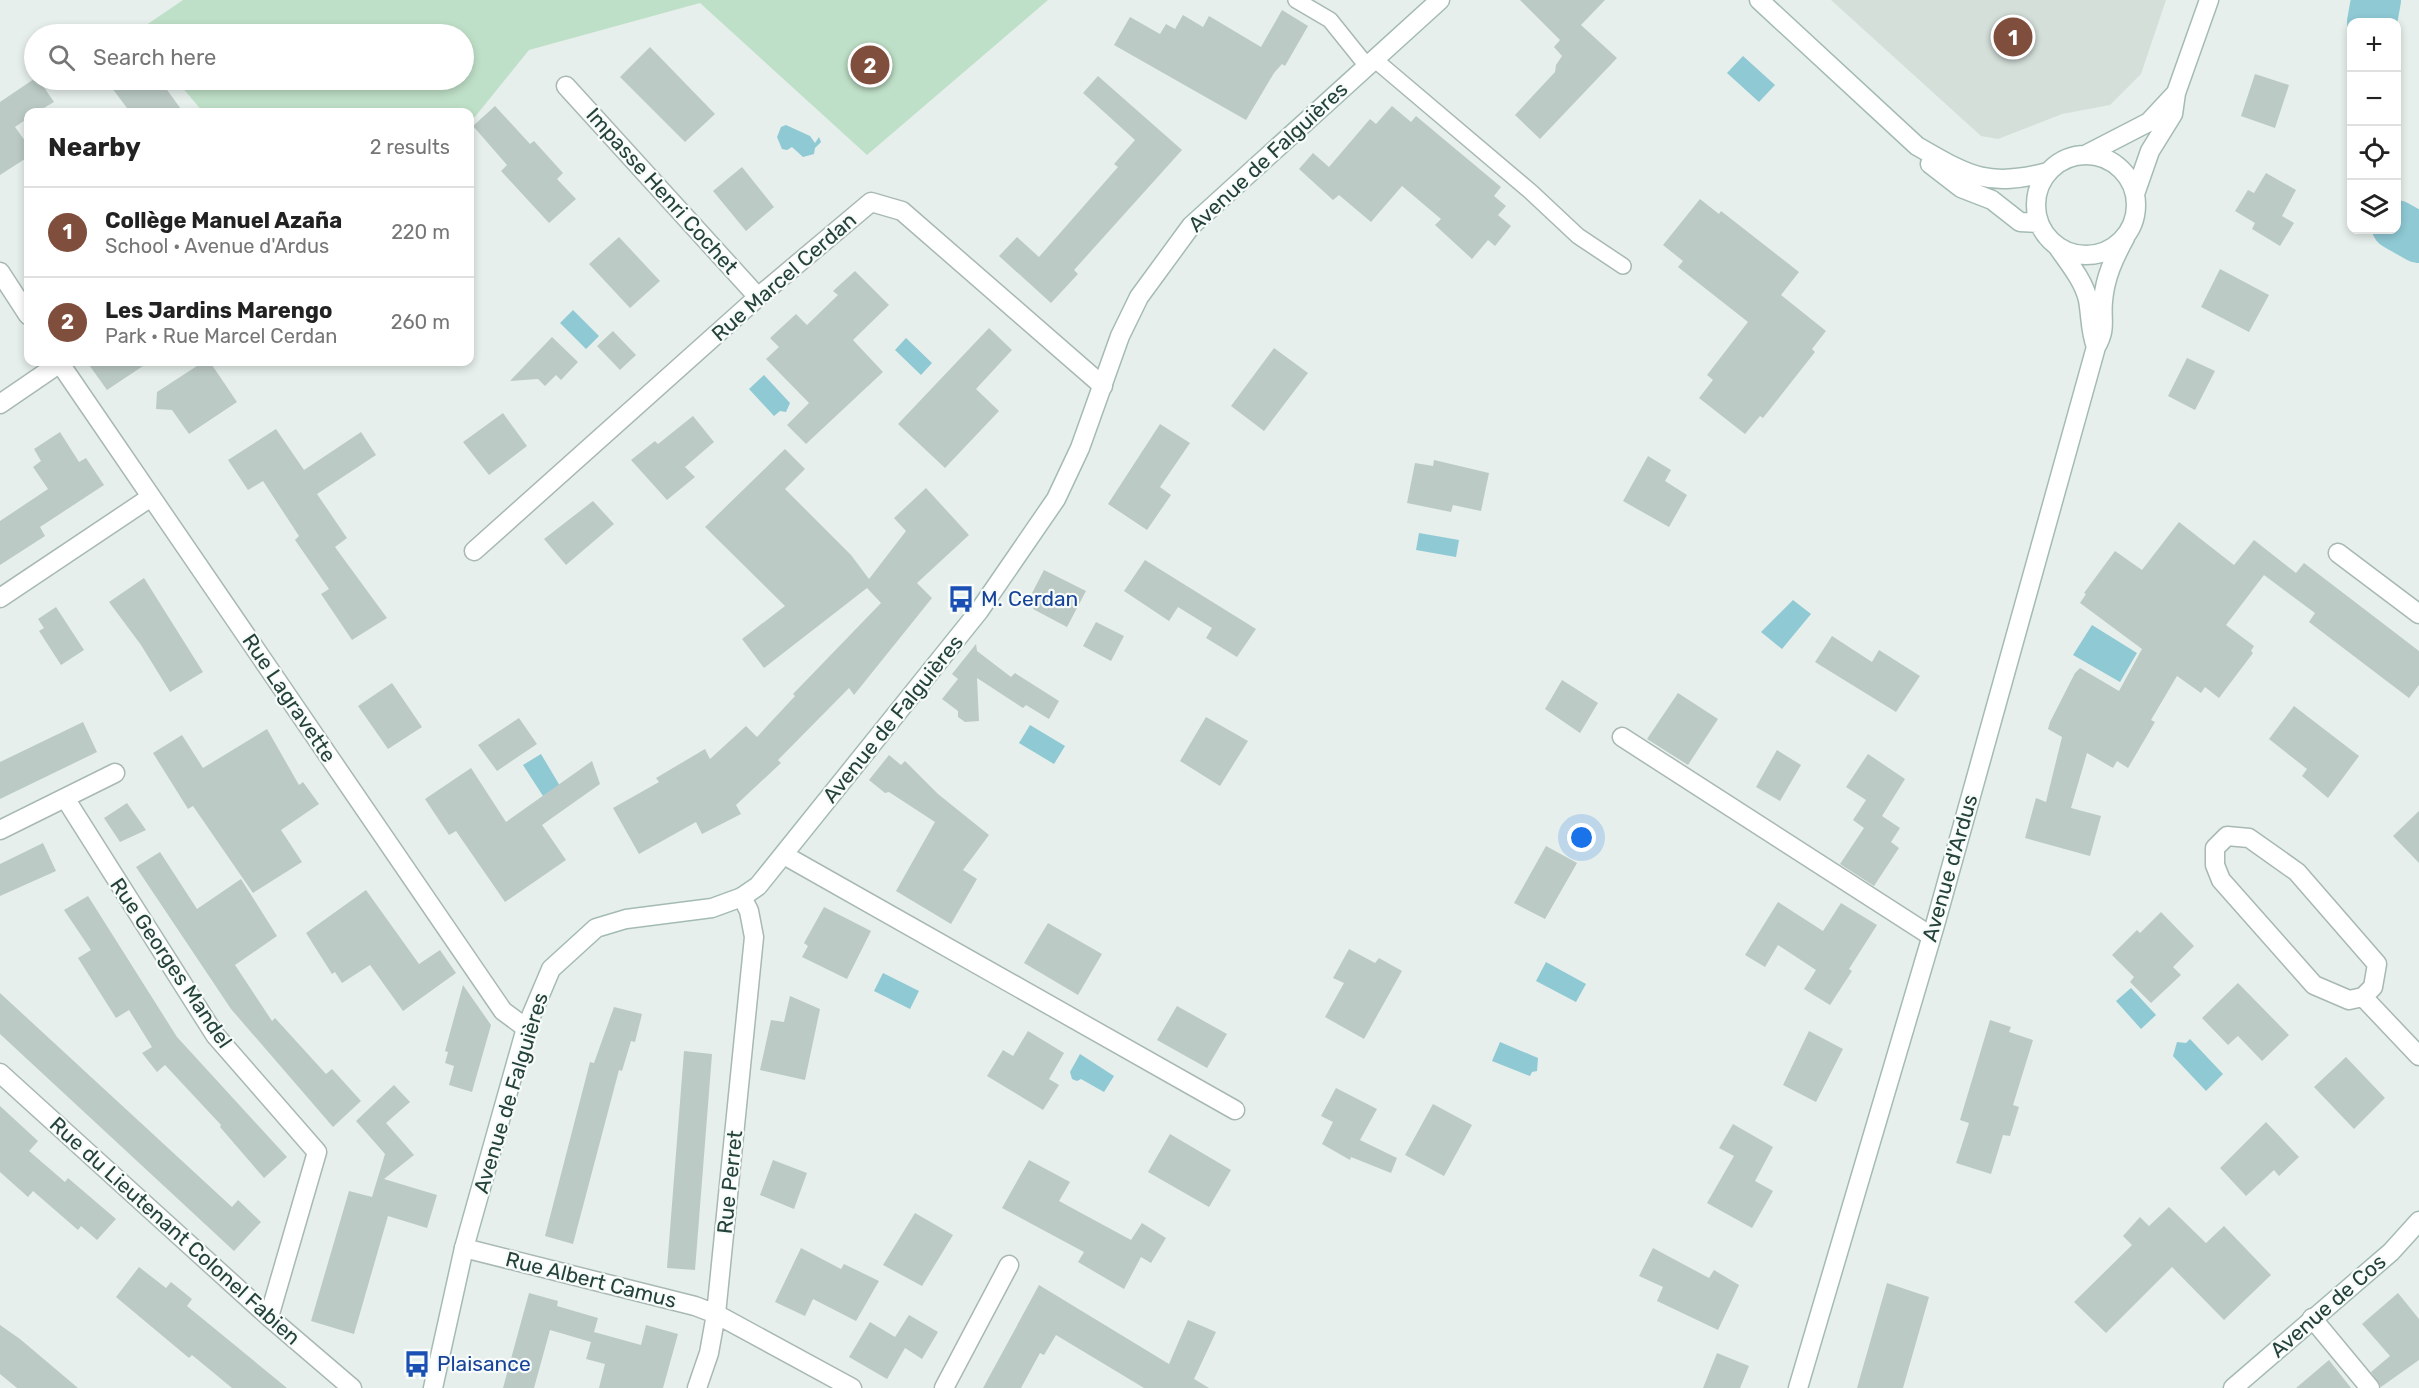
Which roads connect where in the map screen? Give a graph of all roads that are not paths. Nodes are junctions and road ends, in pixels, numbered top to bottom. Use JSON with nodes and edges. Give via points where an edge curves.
{"nodes":[{"id":1,"x":1296,"y":0,"type":"edge"},
{"id":2,"x":1440,"y":0,"type":"edge"},
{"id":3,"x":1759,"y":0,"type":"edge"},
{"id":4,"x":2209,"y":0,"type":"edge"},
{"id":5,"x":1371,"y":63,"type":"junction"},
{"id":6,"x":566,"y":86,"type":"dead end"},
{"id":7,"x":2176,"y":93,"type":"junction"},
{"id":8,"x":1917,"y":146,"type":"junction"},
{"id":9,"x":2085,"y":155,"type":"junction"},
{"id":10,"x":2048,"y":172,"type":"junction"},
{"id":11,"x":2135,"y":194,"type":"junction"},
{"id":12,"x":2039,"y":223,"type":"junction"},
{"id":13,"x":2125,"y":237,"type":"junction"},
{"id":14,"x":2057,"y":246,"type":"junction"},
{"id":15,"x":1623,"y":266,"type":"dead end"},
{"id":16,"x":0,"y":272,"type":"edge"},
{"id":17,"x":758,"y":297,"type":"junction"},
{"id":18,"x":24,"y":309,"type":"edge"},
{"id":19,"x":2096,"y":347,"type":"junction"},
{"id":20,"x":54,"y":366,"type":"edge"},
{"id":21,"x":63,"y":366,"type":"edge"},
{"id":22,"x":1103,"y":386,"type":"junction"},
{"id":23,"x":0,"y":404,"type":"edge"},
{"id":24,"x":151,"y":497,"type":"junction"},
{"id":25,"x":474,"y":551,"type":"dead end"},
{"id":26,"x":2338,"y":553,"type":"dead end"},
{"id":27,"x":0,"y":598,"type":"edge"},
{"id":28,"x":2419,"y":614,"type":"edge"},
{"id":29,"x":1622,"y":737,"type":"dead end"},
{"id":30,"x":115,"y":773,"type":"dead end"},
{"id":31,"x":65,"y":798,"type":"junction"},
{"id":32,"x":0,"y":830,"type":"edge"},
{"id":33,"x":784,"y":855,"type":"junction"},
{"id":34,"x":742,"y":897,"type":"junction"},
{"id":35,"x":1931,"y":936,"type":"junction"},
{"id":36,"x":2363,"y":997,"type":"junction"},
{"id":37,"x":526,"y":1028,"type":"junction"},
{"id":38,"x":2419,"y":1056,"type":"edge"},
{"id":39,"x":0,"y":1073,"type":"edge"},
{"id":40,"x":1235,"y":1110,"type":"dead end"},
{"id":41,"x":2419,"y":1221,"type":"edge"},
{"id":42,"x":464,"y":1248,"type":"junction"},
{"id":43,"x":1009,"y":1265,"type":"dead end"},
{"id":44,"x":716,"y":1314,"type":"junction"},
{"id":45,"x":269,"y":1317,"type":"junction"},
{"id":46,"x":2312,"y":1318,"type":"junction"},
{"id":47,"x":352,"y":1388,"type":"edge"},
{"id":48,"x":433,"y":1388,"type":"edge"},
{"id":49,"x":697,"y":1388,"type":"edge"},
{"id":50,"x":852,"y":1388,"type":"edge"},
{"id":51,"x":944,"y":1388,"type":"edge"},
{"id":52,"x":1798,"y":1388,"type":"edge"},
{"id":53,"x":2233,"y":1388,"type":"edge"},
{"id":54,"x":2370,"y":1388,"type":"edge"}],
"edges":[{"from":1,"to":5,"type":"lane","via":[[1330,20]]},
{"from":2,"to":5,"type":"street","name":"Avenue de Falguières"},
{"from":3,"to":8,"type":"street"},
{"from":4,"to":7,"type":"street"},
{"from":5,"to":15,"type":"lane","via":[[1531,192],[1578,236]]},
{"from":5,"to":22,"type":"street","name":"Avenue de Falguières","via":[[1191,226],[1139,297]]},
{"from":6,"to":17,"type":"street","name":"Impasse Henri Cochet"},
{"from":7,"to":9,"type":"street","via":[[2150,122]]},
{"from":7,"to":11,"type":"street","via":[[2173,114],[2150,151]]},
{"from":8,"to":10,"type":"street","via":[[1963,172],[1998,181]]},
{"from":8,"to":12,"type":"street","via":[[1928,162],[1961,188],[1992,200],[2020,222]]},
{"from":9,"to":10,"type":"street","via":[[2062,162]]},
{"from":9,"to":11,"type":"street","via":[[2117,166]]},
{"from":10,"to":12,"type":"street","via":[[2037,196]]},
{"from":11,"to":13,"type":"street","via":[[2135,216]]},
{"from":12,"to":14,"type":"street"},
{"from":13,"to":14,"type":"street","via":[[2100,254],[2070,253]]},
{"from":13,"to":19,"type":"street","name":"Avenue d'Ardus","via":[[2109,269],[2103,301],[2104,333]]},
{"from":14,"to":19,"type":"street","name":"Avenue d'Ardus","via":[[2088,299],[2090,333]]},
{"from":16,"to":18,"type":"street"},
{"from":17,"to":22,"type":"street","name":"Rue Marcel Cerdan","via":[[872,202],[902,211]]},
{"from":17,"to":25,"type":"street","name":"Rue Marcel Cerdan"},
{"from":19,"to":35,"type":"street","name":"Avenue d'Ardus"},
{"from":20,"to":23,"type":"street"},
{"from":21,"to":24,"type":"street","name":"Rue Lagravette"},
{"from":22,"to":33,"type":"street","name":"Avenue de Falguières","via":[[1056,499],[1026,546],[979,611]]},
{"from":24,"to":27,"type":"street"},
{"from":24,"to":37,"type":"street","name":"Rue Lagravette","via":[[503,1011]]},
{"from":26,"to":28,"type":"street"},
{"from":29,"to":35,"type":"street"},
{"from":30,"to":31,"type":"street"},
{"from":31,"to":32,"type":"street"},
{"from":31,"to":45,"type":"street","name":"Rue Georges Mandel","via":[[215,1035],[317,1152]]},
{"from":33,"to":34,"type":"street","name":"Avenue de Falguières","via":[[758,886]]},
{"from":33,"to":40,"type":"street"},
{"from":34,"to":37,"type":"street","name":"Avenue de Falguières","via":[[711,908],[626,919],[596,928],[551,969]]},
{"from":34,"to":44,"type":"street","name":"Rue Perret","via":[[754,937]]},
{"from":35,"to":52,"type":"street","name":"Avenue d'Ardus"},
{"from":36,"to":36,"type":"street","via":[[2373,987],[2377,964],[2297,872],[2249,838],[2227,836],[2215,848],[2220,880],[2314,985],[2349,1000]]},
{"from":36,"to":38,"type":"street"},
{"from":37,"to":42,"type":"street","name":"Avenue de Falguières"},
{"from":39,"to":45,"type":"street","name":"Rue du Lieutenant Colonel Fabien"},
{"from":41,"to":46,"type":"street","name":"Avenue de Cos","via":[[2391,1252]]},
{"from":42,"to":44,"type":"street","name":"Rue Albert Camus"},
{"from":42,"to":48,"type":"street","name":"Avenue de Falguières"},
{"from":43,"to":51,"type":"street"},
{"from":44,"to":49,"type":"street","name":"Rue Perret"},
{"from":44,"to":50,"type":"street"},
{"from":45,"to":47,"type":"street","name":"Rue du Lieutenant Colonel Fabien"},
{"from":46,"to":53,"type":"street","name":"Avenue de Cos"},
{"from":46,"to":54,"type":"street"}]}
